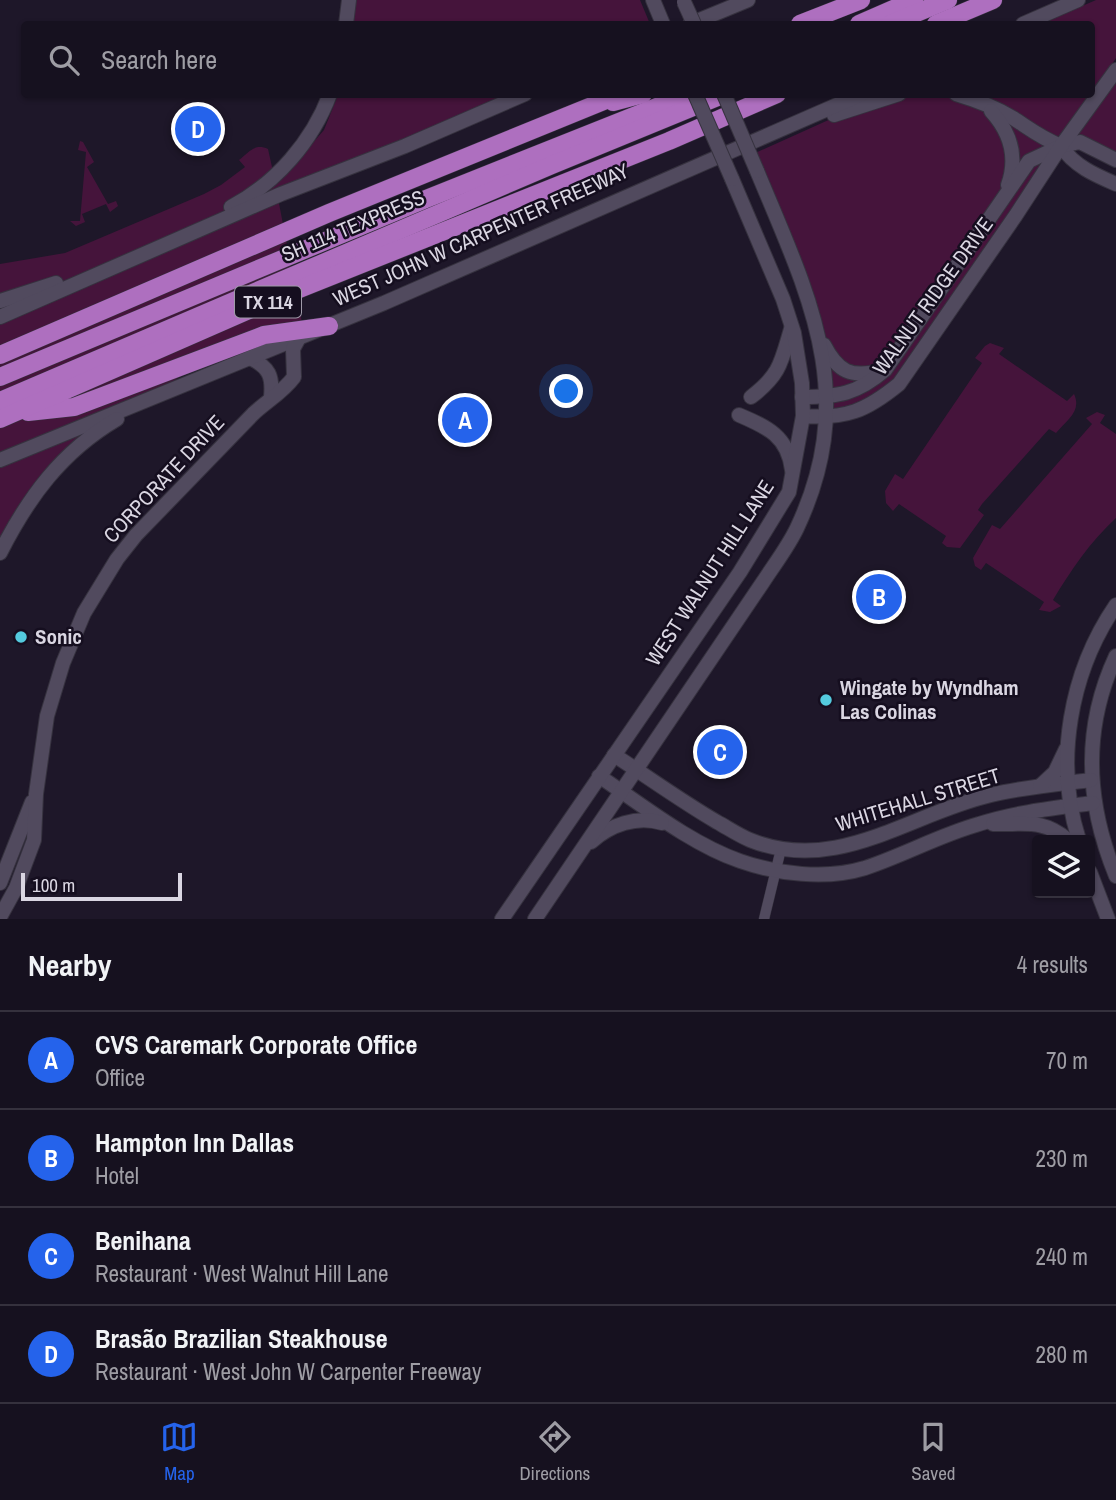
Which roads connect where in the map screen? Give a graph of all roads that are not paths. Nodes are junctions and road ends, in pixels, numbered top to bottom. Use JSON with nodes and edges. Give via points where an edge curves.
{"nodes":[{"id":1,"x":349,"y":0,"type":"edge"},
{"id":2,"x":653,"y":0,"type":"edge"},
{"id":3,"x":748,"y":0,"type":"edge"},
{"id":4,"x":861,"y":0,"type":"edge"},
{"id":5,"x":914,"y":0,"type":"edge"},
{"id":6,"x":948,"y":0,"type":"edge"},
{"id":7,"x":993,"y":0,"type":"edge"},
{"id":8,"x":1078,"y":0,"type":"edge"},
{"id":9,"x":684,"y":1,"type":"edge"},
{"id":10,"x":661,"y":20,"type":"edge"},
{"id":11,"x":346,"y":21,"type":"edge"},
{"id":12,"x":691,"y":21,"type":"edge"},
{"id":13,"x":699,"y":21,"type":"edge"},
{"id":14,"x":808,"y":21,"type":"edge"},
{"id":15,"x":866,"y":21,"type":"edge"},
{"id":16,"x":897,"y":21,"type":"edge"},
{"id":17,"x":943,"y":21,"type":"edge"},
{"id":18,"x":1030,"y":21,"type":"edge"},
{"id":19,"x":1116,"y":70,"type":"edge"},
{"id":20,"x":328,"y":98,"type":"edge"},
{"id":21,"x":515,"y":98,"type":"edge"},
{"id":22,"x":611,"y":98,"type":"edge"},
{"id":23,"x":628,"y":98,"type":"edge"},
{"id":24,"x":679,"y":98,"type":"edge"},
{"id":25,"x":697,"y":98,"type":"edge"},
{"id":26,"x":714,"y":98,"type":"edge"},
{"id":27,"x":726,"y":98,"type":"edge"},
{"id":28,"x":729,"y":98,"type":"edge"},
{"id":29,"x":768,"y":98,"type":"edge"},
{"id":30,"x":853,"y":98,"type":"edge"},
{"id":31,"x":887,"y":98,"type":"edge"},
{"id":32,"x":968,"y":98,"type":"edge"},
{"id":33,"x":983,"y":103,"type":"junction"},
{"id":34,"x":585,"y":109,"type":"junction"},
{"id":35,"x":788,"y":127,"type":"junction"},
{"id":36,"x":1061,"y":146,"type":"junction"},
{"id":37,"x":1116,"y":160,"type":"edge"},
{"id":38,"x":1116,"y":184,"type":"edge"},
{"id":39,"x":527,"y":196,"type":"junction"},
{"id":40,"x":1004,"y":196,"type":"junction"},
{"id":41,"x":186,"y":235,"type":"junction"},
{"id":42,"x":261,"y":242,"type":"junction"},
{"id":43,"x":150,"y":252,"type":"junction"},
{"id":44,"x":0,"y":301,"type":"edge"},
{"id":45,"x":0,"y":317,"type":"edge"},
{"id":46,"x":329,"y":326,"type":"junction"},
{"id":47,"x":792,"y":327,"type":"junction"},
{"id":48,"x":817,"y":332,"type":"junction"},
{"id":49,"x":299,"y":338,"type":"junction"},
{"id":50,"x":68,"y":348,"type":"junction"},
{"id":51,"x":0,"y":355,"type":"edge"},
{"id":52,"x":250,"y":358,"type":"junction"},
{"id":53,"x":885,"y":370,"type":"junction"},
{"id":54,"x":0,"y":377,"type":"edge"},
{"id":55,"x":160,"y":394,"type":"junction"},
{"id":56,"x":271,"y":397,"type":"junction"},
{"id":57,"x":751,"y":397,"type":"dead end"},
{"id":58,"x":802,"y":397,"type":"junction"},
{"id":59,"x":828,"y":397,"type":"junction"},
{"id":60,"x":4,"y":411,"type":"edge"},
{"id":61,"x":739,"y":415,"type":"dead end"},
{"id":62,"x":803,"y":416,"type":"junction"},
{"id":63,"x":827,"y":418,"type":"junction"},
{"id":64,"x":0,"y":460,"type":"edge"},
{"id":65,"x":793,"y":479,"type":"junction"},
{"id":66,"x":0,"y":553,"type":"edge"},
{"id":67,"x":1116,"y":605,"type":"edge"},
{"id":68,"x":1116,"y":656,"type":"edge"},
{"id":69,"x":1068,"y":745,"type":"junction"},
{"id":70,"x":614,"y":755,"type":"junction"},
{"id":71,"x":636,"y":769,"type":"junction"},
{"id":72,"x":599,"y":776,"type":"junction"},
{"id":73,"x":1091,"y":780,"type":"junction"},
{"id":74,"x":1068,"y":783,"type":"junction"},
{"id":75,"x":1039,"y":787,"type":"junction"},
{"id":76,"x":621,"y":791,"type":"junction"},
{"id":77,"x":36,"y":794,"type":"junction"},
{"id":78,"x":1093,"y":803,"type":"junction"},
{"id":79,"x":1070,"y":806,"type":"junction"},
{"id":80,"x":978,"y":824,"type":"junction"},
{"id":81,"x":677,"y":828,"type":"junction"},
{"id":82,"x":1061,"y":835,"type":"edge"},
{"id":83,"x":1078,"y":835,"type":"edge"},
{"id":84,"x":781,"y":849,"type":"junction"},
{"id":85,"x":578,"y":855,"type":"junction"},
{"id":86,"x":775,"y":871,"type":"junction"},
{"id":87,"x":1116,"y":876,"type":"edge"},
{"id":88,"x":0,"y":882,"type":"edge"},
{"id":89,"x":1095,"y":885,"type":"edge"},
{"id":90,"x":15,"y":890,"type":"junction"},
{"id":91,"x":0,"y":917,"type":"edge"},
{"id":92,"x":502,"y":919,"type":"edge"},
{"id":93,"x":535,"y":919,"type":"edge"},
{"id":94,"x":764,"y":919,"type":"edge"},
{"id":95,"x":1108,"y":919,"type":"edge"}],
"edges":[{"from":1,"to":11,"type":"main road"},
{"from":2,"to":10,"type":"main road"},
{"from":3,"to":13,"type":"main road"},
{"from":4,"to":14,"type":"highway"},
{"from":5,"to":15,"type":"highway"},
{"from":6,"to":16,"type":"highway"},
{"from":7,"to":17,"type":"highway"},
{"from":8,"to":18,"type":"main road"},
{"from":9,"to":12,"type":"main road","bridge":true},
{"from":19,"to":36,"type":"main road","name":"WALNUT RIDGE DRIVE"},
{"from":20,"to":41,"type":"main road","via":[[310,135],[283,168],[245,200]]},
{"from":21,"to":41,"type":"main road"},
{"from":22,"to":34,"type":"highway","number":"TX 114"},
{"from":23,"to":34,"type":"highway"},
{"from":24,"to":50,"type":"highway","name":"SH 114 TEXPRESS"},
{"from":25,"to":47,"type":"main road","name":"WEST WALNUT HILL LANE","bridge":true},
{"from":26,"to":60,"type":"highway","name":"SH 114 TEXPRESS","via":[[552,165]]},
{"from":27,"to":48,"type":"main road","bridge":true,"via":[[807,292]]},
{"from":28,"to":39,"type":"highway","via":[[551,177]]},
{"from":29,"to":39,"type":"highway","name":"WEST JOHN W CARPENTER FREEWAY","number":"TX 114"},
{"from":30,"to":35,"type":"main road","name":"WEST JOHN W CARPENTER FREEWAY"},
{"from":31,"to":35,"type":"main road"},
{"from":32,"to":33,"type":"main road"},
{"from":33,"to":36,"type":"main road"},
{"from":33,"to":40,"type":"main road","via":[[1002,123],[1014,156]]},
{"from":34,"to":42,"type":"highway","number":"TX 114"},
{"from":35,"to":46,"type":"main road","name":"WEST JOHN W CARPENTER FREEWAY"},
{"from":36,"to":37,"type":"main road","via":[[1080,142]]},
{"from":36,"to":38,"type":"main road","via":[[1068,157],[1094,175]]},
{"from":36,"to":40,"type":"main road","name":"WALNUT RIDGE DRIVE","via":[[1029,161]]},
{"from":36,"to":63,"type":"main road","name":"WALNUT RIDGE DRIVE","via":[[899,384],[870,407]]},
{"from":39,"to":60,"type":"highway","name":"WEST JOHN W CARPENTER FREEWAY","number":"TX 114"},
{"from":40,"to":53,"type":"main road","name":"WALNUT RIDGE DRIVE"},
{"from":41,"to":43,"type":"main road"},
{"from":42,"to":50,"type":"highway"},
{"from":42,"to":51,"type":"highway","number":"TX 114"},
{"from":43,"to":44,"type":"main road","via":[[119,258]]},
{"from":43,"to":45,"type":"main road"},
{"from":46,"to":49,"type":"main road","name":"WEST JOHN W CARPENTER FREEWAY"},
{"from":46,"to":60,"type":"highway","via":[[264,335],[74,407]]},
{"from":47,"to":57,"type":"main road","via":[[780,368]]},
{"from":47,"to":58,"type":"main road","name":"WEST WALNUT HILL LANE"},
{"from":48,"to":53,"type":"main road","via":[[832,360],[846,372],[862,376]]},
{"from":48,"to":59,"type":"main road"},
{"from":49,"to":52,"type":"main road","name":"WEST JOHN W CARPENTER FREEWAY"},
{"from":49,"to":56,"type":"main road","name":"CORPORATE DRIVE","via":[[293,349],[294,377],[284,391]]},
{"from":50,"to":54,"type":"highway","name":"SH 114 TEXPRESS"},
{"from":52,"to":55,"type":"main road","name":"WEST JOHN W CARPENTER FREEWAY"},
{"from":52,"to":56,"type":"main road","via":[[270,373]]},
{"from":53,"to":59,"type":"main road","name":"WALNUT RIDGE DRIVE","via":[[861,388]]},
{"from":55,"to":64,"type":"main road","name":"WEST JOHN W CARPENTER FREEWAY"},
{"from":55,"to":66,"type":"main road","via":[[101,428],[61,464],[20,513]]},
{"from":56,"to":77,"type":"main road","name":"CORPORATE DRIVE","via":[[136,535],[84,613],[47,716]]},
{"from":58,"to":59,"type":"main road","name":"WALNUT RIDGE DRIVE"},
{"from":58,"to":62,"type":"main road","name":"WEST WALNUT HILL LANE"},
{"from":59,"to":63,"type":"main road"},
{"from":61,"to":65,"type":"main road","via":[[769,428],[779,438]]},
{"from":62,"to":63,"type":"main road","name":"WALNUT RIDGE DRIVE"},
{"from":62,"to":65,"type":"main road","name":"WEST WALNUT HILL LANE"},
{"from":63,"to":71,"type":"main road","via":[[817,475],[796,531]]},
{"from":65,"to":70,"type":"main road","name":"WEST WALNUT HILL LANE","via":[[740,572]]},
{"from":67,"to":69,"type":"main road","via":[[1089,653],[1077,688]]},
{"from":68,"to":73,"type":"main road","via":[[1096,718]]},
{"from":69,"to":74,"type":"main road"},
{"from":69,"to":75,"type":"main road","via":[[1055,772]]},
{"from":70,"to":71,"type":"main road","name":"WHITEHALL STREET"},
{"from":70,"to":72,"type":"main road","name":"WEST WALNUT HILL LANE"},
{"from":71,"to":76,"type":"main road"},
{"from":71,"to":84,"type":"main road","name":"WHITEHALL STREET","via":[[749,840]]},
{"from":72,"to":76,"type":"main road","name":"WHITEHALL STREET"},
{"from":72,"to":92,"type":"main road","name":"WEST WALNUT HILL LANE"},
{"from":73,"to":74,"type":"main road","name":"WHITEHALL STREET"},
{"from":73,"to":78,"type":"main road"},
{"from":74,"to":75,"type":"main road","name":"WHITEHALL STREET"},
{"from":74,"to":79,"type":"main road"},
{"from":75,"to":84,"type":"main road","name":"WHITEHALL STREET","via":[[990,795],[841,848]]},
{"from":76,"to":81,"type":"main road","name":"WHITEHALL STREET"},
{"from":76,"to":85,"type":"main road"},
{"from":77,"to":88,"type":"main road","name":"CORPORATE DRIVE"},
{"from":77,"to":90,"type":"main road","name":"CORPORATE DRIVE","via":[[34,840]]},
{"from":78,"to":79,"type":"main road","name":"WHITEHALL STREET"},
{"from":78,"to":87,"type":"main road"},
{"from":79,"to":80,"type":"main road","name":"WHITEHALL STREET"},
{"from":79,"to":83,"type":"main road"},
{"from":80,"to":82,"type":"main road","via":[[1034,823]]},
{"from":80,"to":86,"type":"main road","name":"WHITEHALL STREET","via":[[863,868],[830,874]]},
{"from":81,"to":85,"type":"main road","via":[[653,820],[632,821],[613,827]]},
{"from":81,"to":86,"type":"main road","name":"WHITEHALL STREET","via":[[738,860]]},
{"from":84,"to":86,"type":"street"},
{"from":85,"to":93,"type":"main road"},
{"from":86,"to":94,"type":"street"},
{"from":88,"to":90,"type":"main road"},
{"from":89,"to":95,"type":"main road"},
{"from":90,"to":91,"type":"main road","name":"CORPORATE DRIVE"}]}
